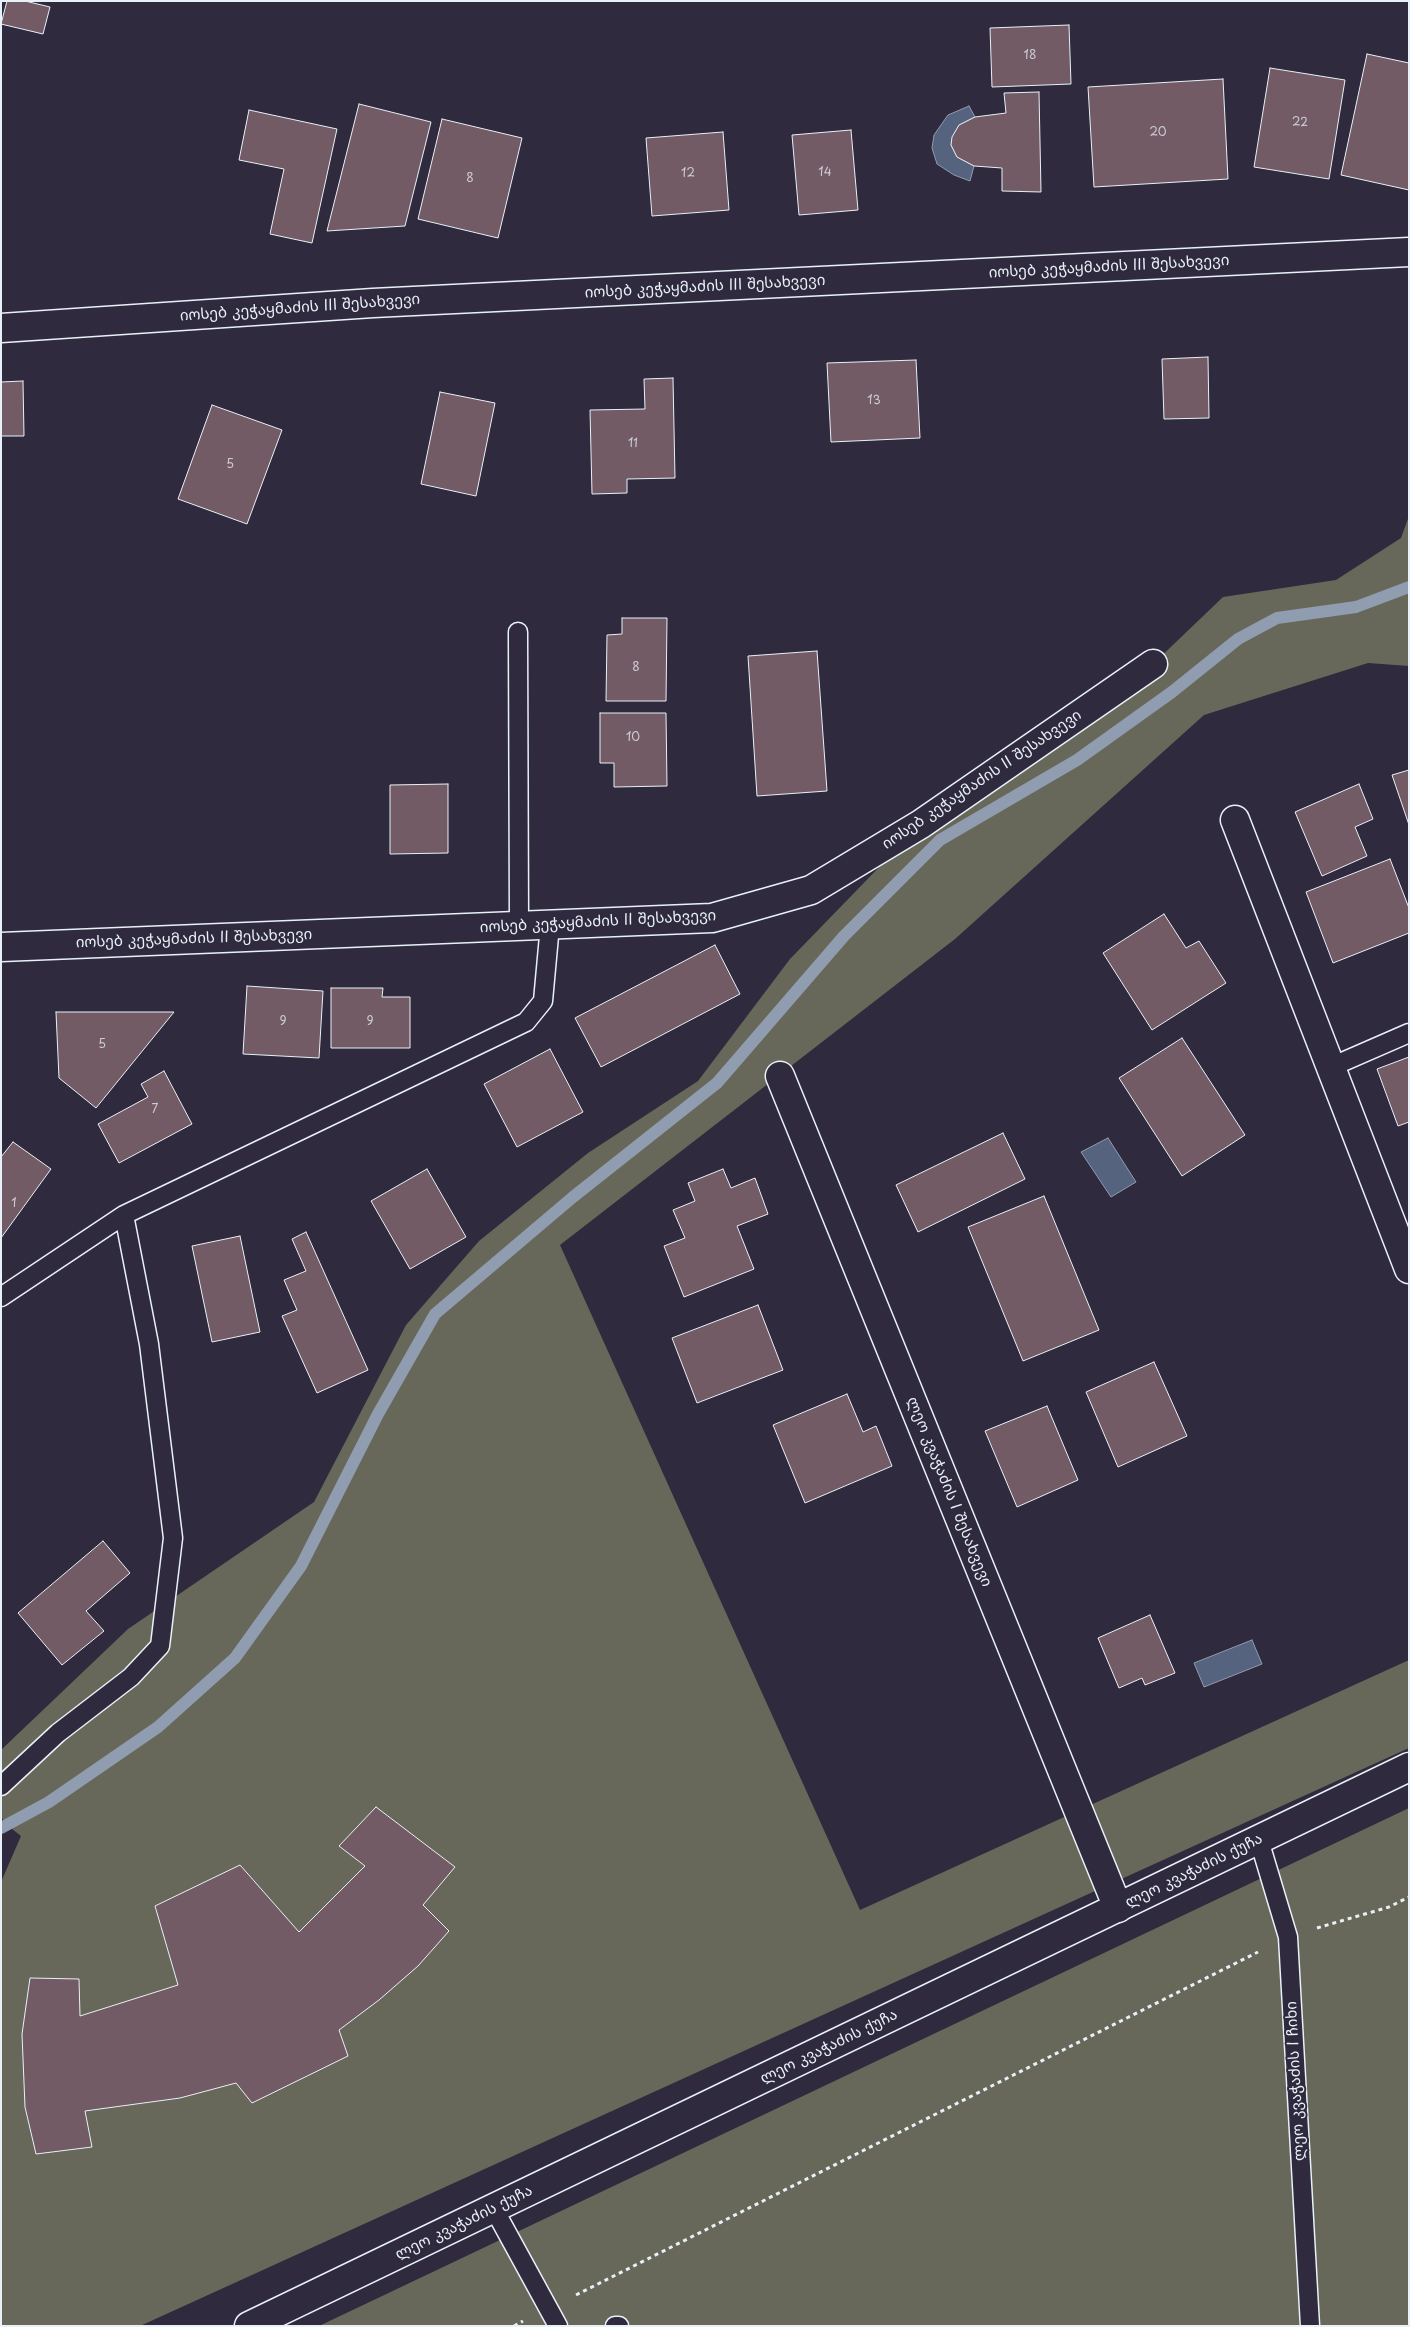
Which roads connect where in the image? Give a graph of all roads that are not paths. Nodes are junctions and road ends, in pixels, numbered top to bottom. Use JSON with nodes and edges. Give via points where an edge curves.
{"nodes":[{"id":1,"x":1409,"y":252,"type":"edge"},
{"id":2,"x":1,"y":328,"type":"edge"},
{"id":3,"x":518,"y":632,"type":"dead end"},
{"id":4,"x":1153,"y":664,"type":"dead end"},
{"id":5,"x":1235,"y":820,"type":"dead end"},
{"id":6,"x":550,"y":925,"type":"junction"},
{"id":7,"x":519,"y":926,"type":"junction"},
{"id":8,"x":1,"y":947,"type":"edge"},
{"id":9,"x":1409,"y":1034,"type":"edge"},
{"id":10,"x":1331,"y":1067,"type":"junction"},
{"id":11,"x":780,"y":1076,"type":"dead end"},
{"id":12,"x":124,"y":1214,"type":"junction"},
{"id":13,"x":1409,"y":1269,"type":"edge"},
{"id":14,"x":1,"y":1297,"type":"edge"},
{"id":15,"x":1409,"y":1767,"type":"edge"},
{"id":16,"x":1,"y":1786,"type":"edge"},
{"id":17,"x":1259,"y":1840,"type":"junction"},
{"id":18,"x":1118,"y":1908,"type":"junction"},
{"id":19,"x":494,"y":2209,"type":"junction"},
{"id":20,"x":250,"y":2326,"type":"edge"},
{"id":21,"x":558,"y":2326,"type":"edge"},
{"id":22,"x":1310,"y":2326,"type":"edge"}],
"edges":[{"from":1,"to":2,"type":"street","name":"იოსებ კეჭაყმაძის III შესახვევი","via":[[373,303]]},
{"from":3,"to":7,"type":"lane"},
{"from":4,"to":6,"type":"street","name":"იოსებ კეჭაყმაძის II შესახვევი","via":[[921,824],[811,890],[712,918]]},
{"from":5,"to":10,"type":"street"},
{"from":6,"to":7,"type":"street","name":"იოსებ კეჭაყმაძის II შესახვევი"},
{"from":6,"to":12,"type":"lane","via":[[543,1001],[526,1022]]},
{"from":7,"to":8,"type":"street","name":"იოსებ კეჭაყმაძის II შესახვევი"},
{"from":9,"to":10,"type":"lane"},
{"from":10,"to":13,"type":"street"},
{"from":11,"to":18,"type":"street","name":"ლეო კვაჭაძის I შესახვევი"},
{"from":12,"to":14,"type":"lane"},
{"from":12,"to":16,"type":"lane","via":[[150,1344],[173,1538],[160,1646],[131,1677],[58,1733]]},
{"from":15,"to":17,"type":"street","name":"ლეო კვაჭაძის ქუჩა"},
{"from":17,"to":18,"type":"street","name":"ლეო კვაჭაძის ქუჩა"},
{"from":17,"to":22,"type":"lane","name":"ლეო კვაჭაძის I ჩიხი","via":[[1288,1937]]},
{"from":18,"to":19,"type":"street","name":"ლეო კვაჭაძის ქუჩა"},
{"from":19,"to":20,"type":"street","name":"ლეო კვაჭაძის ქუჩა"},
{"from":19,"to":21,"type":"lane"}]}
